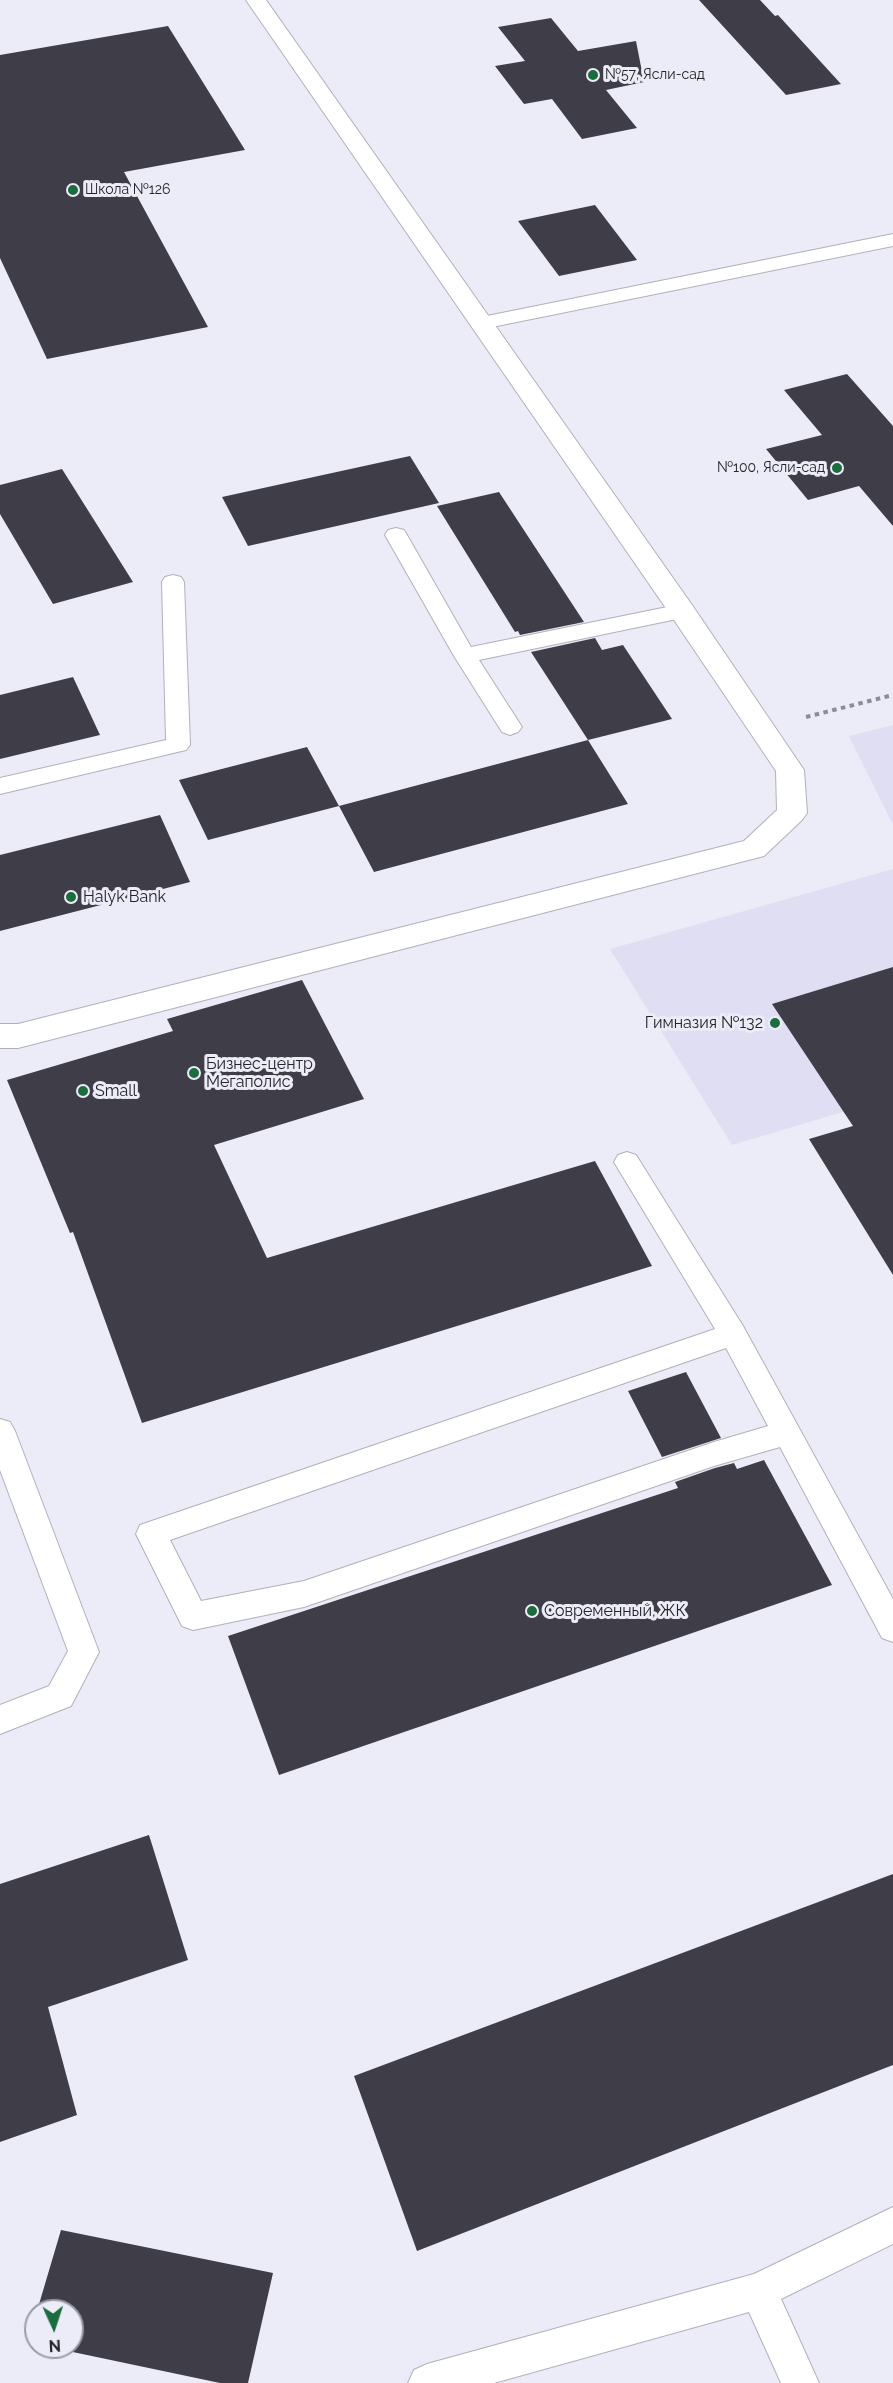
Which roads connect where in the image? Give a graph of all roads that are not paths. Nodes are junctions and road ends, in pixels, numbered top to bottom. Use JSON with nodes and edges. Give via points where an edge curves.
{"nodes":[{"id":1,"x":256,"y":0,"type":"edge"},
{"id":2,"x":893,"y":240,"type":"edge"},
{"id":3,"x":482,"y":323,"type":"junction"},
{"id":4,"x":396,"y":535,"type":"dead end"},
{"id":5,"x":173,"y":582,"type":"dead end"},
{"id":6,"x":682,"y":611,"type":"junction"},
{"id":7,"x":465,"y":656,"type":"junction"},
{"id":8,"x":510,"y":727,"type":"dead end"},
{"id":9,"x":0,"y":786,"type":"edge"},
{"id":10,"x":9,"y":1036,"type":"edge"},
{"id":11,"x":627,"y":1162,"type":"dead end"},
{"id":12,"x":733,"y":1334,"type":"junction"},
{"id":13,"x":0,"y":1431,"type":"edge"},
{"id":14,"x":787,"y":1433,"type":"junction"},
{"id":15,"x":893,"y":1628,"type":"edge"},
{"id":16,"x":0,"y":1720,"type":"edge"},
{"id":17,"x":893,"y":2225,"type":"edge"},
{"id":18,"x":758,"y":2291,"type":"junction"},
{"id":19,"x":427,"y":2383,"type":"edge"},
{"id":20,"x":800,"y":2383,"type":"edge"}],
"edges":[{"from":1,"to":3,"type":"street"},
{"from":2,"to":3,"type":"lane"},
{"from":3,"to":6,"type":"street"},
{"from":4,"to":7,"type":"lane"},
{"from":5,"to":9,"type":"lane","via":[[178,745]]},
{"from":6,"to":7,"type":"lane"},
{"from":6,"to":10,"type":"street","via":[[790,770],[792,813],[754,849]]},
{"from":7,"to":8,"type":"lane"},
{"from":11,"to":12,"type":"lane"},
{"from":12,"to":14,"type":"lane"},
{"from":12,"to":14,"type":"lane","via":[[151,1534],[193,1616],[304,1594]]},
{"from":13,"to":16,"type":"lane","via":[[84,1652],[60,1695]]},
{"from":14,"to":15,"type":"lane"},
{"from":17,"to":18,"type":"lane"},
{"from":18,"to":19,"type":"lane"},
{"from":18,"to":20,"type":"lane"}]}
